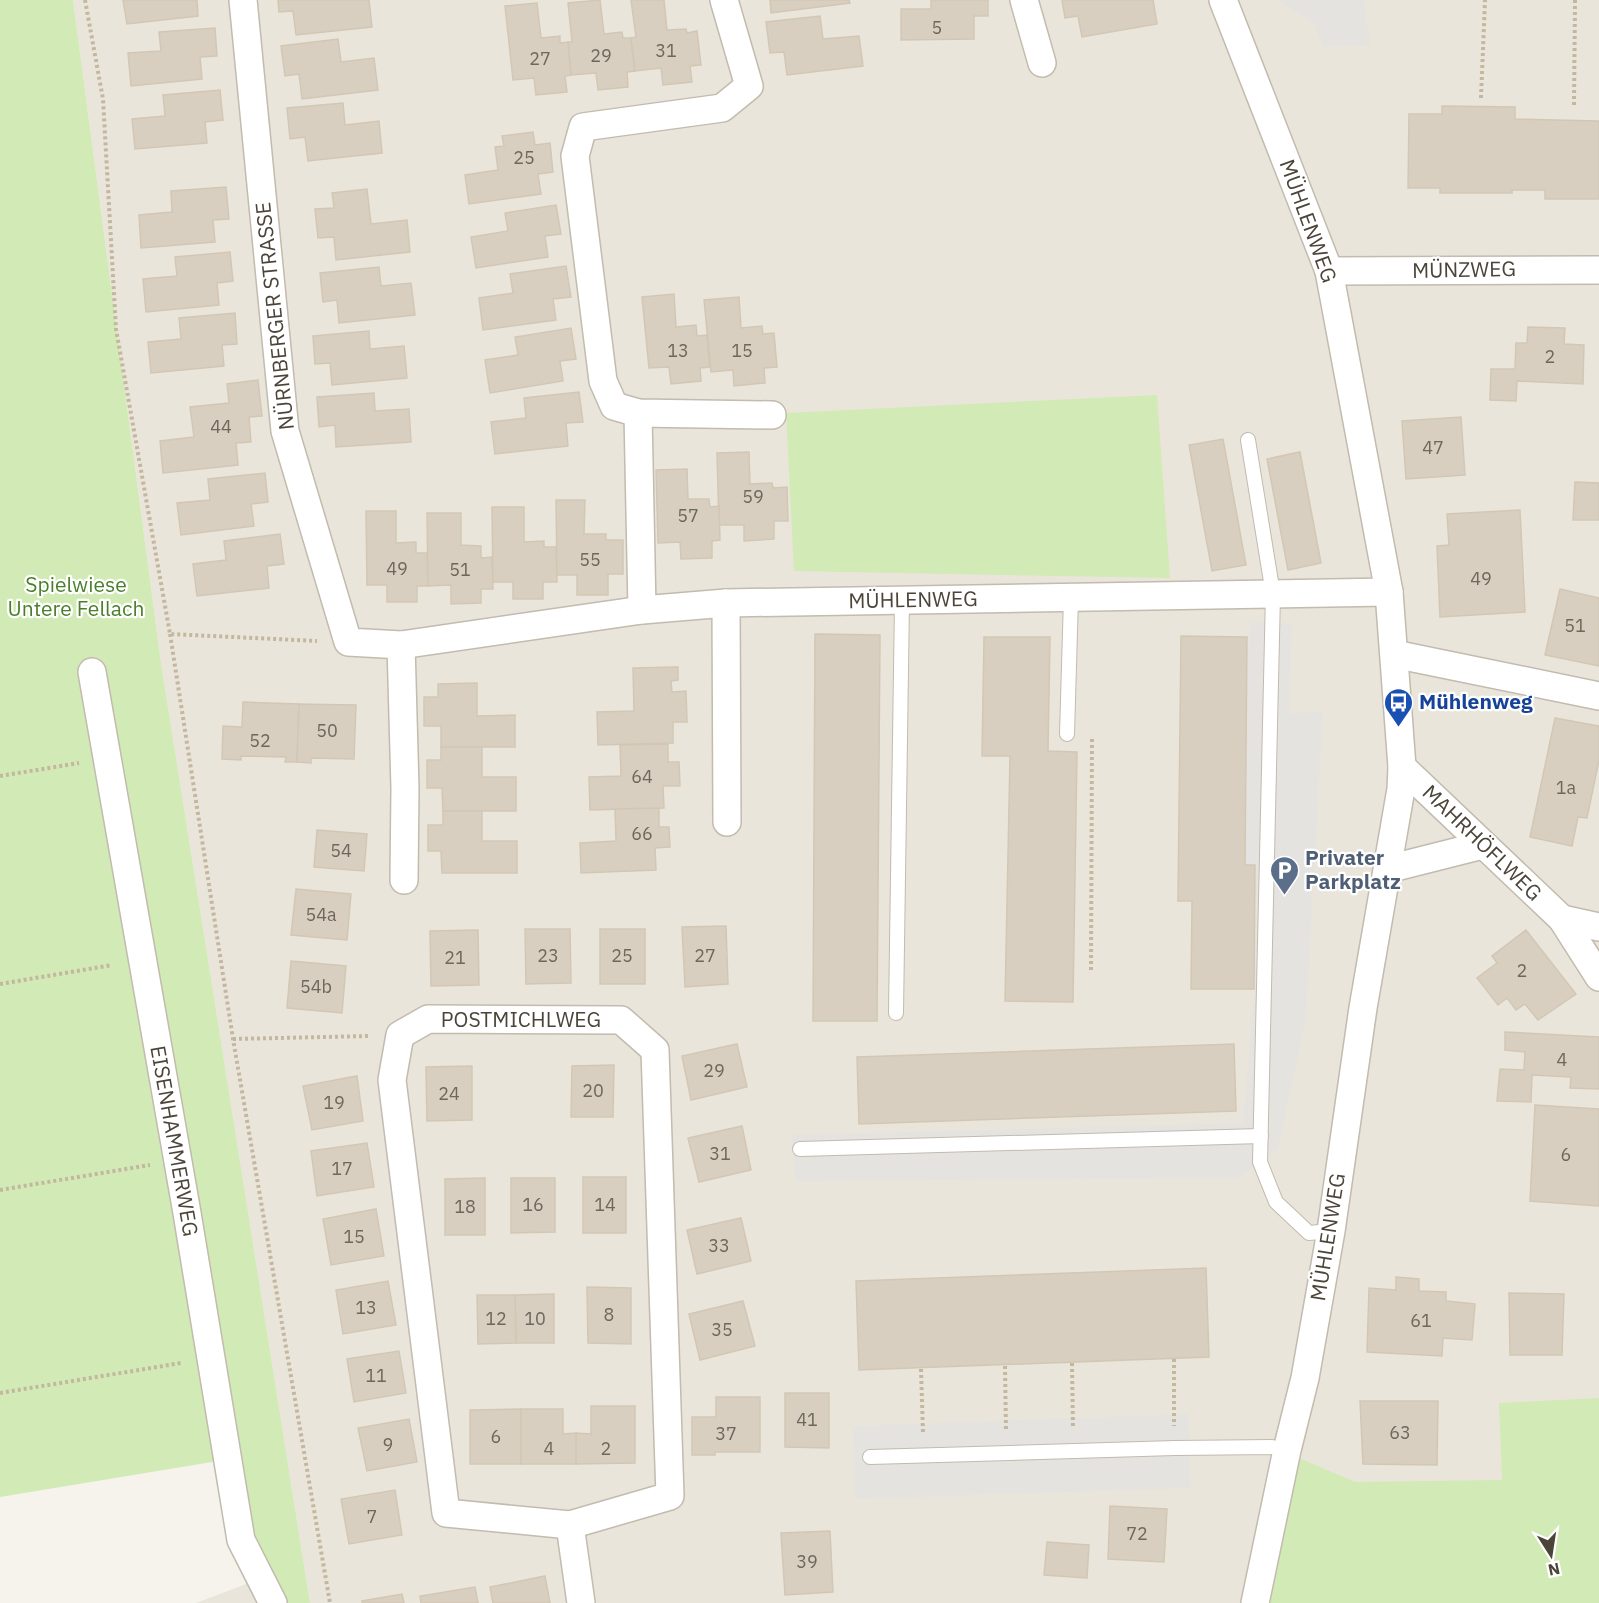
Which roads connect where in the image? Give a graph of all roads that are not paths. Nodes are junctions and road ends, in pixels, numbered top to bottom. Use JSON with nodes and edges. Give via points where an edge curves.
{"nodes":[{"id":1,"x":243,"y":0,"type":"edge"},
{"id":2,"x":724,"y":0,"type":"edge"},
{"id":3,"x":1024,"y":0,"type":"edge"},
{"id":4,"x":1223,"y":0,"type":"edge"},
{"id":5,"x":1042,"y":63,"type":"dead end"},
{"id":6,"x":1599,"y":270,"type":"edge"},
{"id":7,"x":1329,"y":271,"type":"junction"},
{"id":8,"x":638,"y":412,"type":"junction"},
{"id":9,"x":772,"y":415,"type":"dead end"},
{"id":10,"x":1248,"y":440,"type":"dead end"},
{"id":11,"x":1389,"y":592,"type":"junction"},
{"id":12,"x":1273,"y":594,"type":"junction"},
{"id":13,"x":1071,"y":598,"type":"junction"},
{"id":14,"x":902,"y":601,"type":"junction"},
{"id":15,"x":726,"y":603,"type":"junction"},
{"id":16,"x":642,"y":610,"type":"junction"},
{"id":17,"x":401,"y":645,"type":"junction"},
{"id":18,"x":1394,"y":654,"type":"junction"},
{"id":19,"x":92,"y":672,"type":"dead end"},
{"id":20,"x":1599,"y":696,"type":"edge"},
{"id":21,"x":1067,"y":734,"type":"road end"},
{"id":22,"x":1402,"y":767,"type":"junction"},
{"id":23,"x":727,"y":822,"type":"dead end"},
{"id":24,"x":1483,"y":846,"type":"junction"},
{"id":25,"x":1388,"y":869,"type":"junction"},
{"id":26,"x":404,"y":880,"type":"dead end"},
{"id":27,"x":1562,"y":919,"type":"junction"},
{"id":28,"x":1599,"y":927,"type":"edge"},
{"id":29,"x":1599,"y":976,"type":"edge"},
{"id":30,"x":896,"y":1013,"type":"dead end"},
{"id":31,"x":1261,"y":1136,"type":"junction"},
{"id":32,"x":800,"y":1149,"type":"dead end"},
{"id":33,"x":1331,"y":1231,"type":"junction"},
{"id":34,"x":1287,"y":1450,"type":"junction"},
{"id":35,"x":870,"y":1457,"type":"dead end"},
{"id":36,"x":570,"y":1525,"type":"junction"},
{"id":37,"x":273,"y":1603,"type":"edge"},
{"id":38,"x":581,"y":1603,"type":"edge"},
{"id":39,"x":1255,"y":1603,"type":"edge"}],
"edges":[{"from":1,"to":17,"type":"street","name":"NÜRNBERGER STRASSE","via":[[285,431],[348,642]]},
{"from":2,"to":8,"type":"street","via":[[749,86],[722,108],[583,127],[575,156],[603,381],[614,406]]},
{"from":3,"to":5,"type":"street"},
{"from":4,"to":7,"type":"street","name":"MÜHLENWEG"},
{"from":6,"to":7,"type":"street","name":"MÜNZWEG"},
{"from":7,"to":11,"type":"street","name":"MÜHLENWEG"},
{"from":8,"to":9,"type":"street"},
{"from":8,"to":16,"type":"street"},
{"from":10,"to":12,"type":"lane"},
{"from":11,"to":12,"type":"street","name":"MÜHLENWEG"},
{"from":11,"to":18,"type":"street","name":"MÜHLENWEG"},
{"from":12,"to":13,"type":"street","name":"MÜHLENWEG"},
{"from":12,"to":31,"type":"lane"},
{"from":13,"to":14,"type":"street","name":"MÜHLENWEG"},
{"from":13,"to":21,"type":"lane"},
{"from":14,"to":15,"type":"street","name":"MÜHLENWEG"},
{"from":14,"to":30,"type":"lane"},
{"from":15,"to":16,"type":"street"},
{"from":15,"to":23,"type":"street"},
{"from":16,"to":17,"type":"street"},
{"from":17,"to":26,"type":"street"},
{"from":18,"to":20,"type":"street"},
{"from":18,"to":22,"type":"street","name":"MÜHLENWEG"},
{"from":19,"to":37,"type":"street","name":"EISENHAMMERWEG","via":[[241,1540]]},
{"from":22,"to":24,"type":"street","name":"MAHRHÖFLWEG"},
{"from":22,"to":25,"type":"street","name":"MÜHLENWEG"},
{"from":24,"to":25,"type":"street"},
{"from":24,"to":27,"type":"street","name":"MAHRHÖFLWEG"},
{"from":25,"to":33,"type":"street","name":"MÜHLENWEG","via":[[1363,1008]]},
{"from":27,"to":28,"type":"street"},
{"from":27,"to":29,"type":"street","name":"MAHRHÖFLWEG"},
{"from":31,"to":32,"type":"lane"},
{"from":31,"to":33,"type":"lane","via":[[1260,1162],[1276,1202],[1309,1233]]},
{"from":33,"to":34,"type":"street","name":"MÜHLENWEG","via":[[1305,1378]]},
{"from":34,"to":35,"type":"lane","via":[[1174,1448]]},
{"from":34,"to":39,"type":"street","name":"MÜHLENWEG"},
{"from":36,"to":36,"type":"street","name":"POSTMICHLWEG","via":[[670,1496],[655,1050],[621,1020],[428,1019],[399,1035],[392,1080],[446,1513]]},
{"from":36,"to":38,"type":"street"}]}
